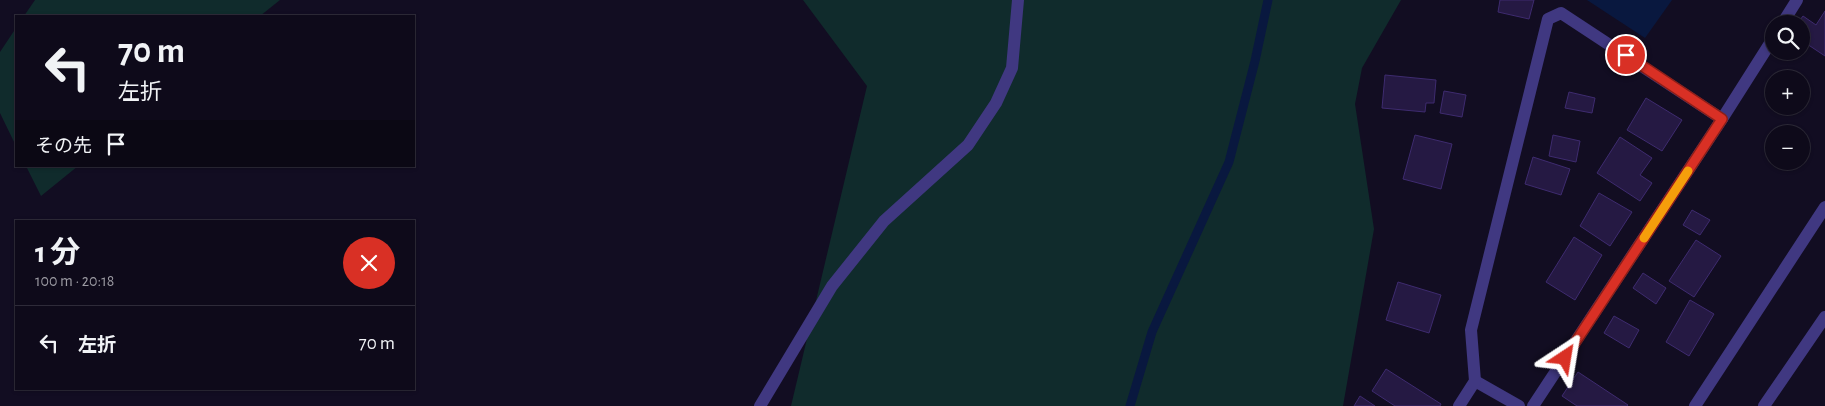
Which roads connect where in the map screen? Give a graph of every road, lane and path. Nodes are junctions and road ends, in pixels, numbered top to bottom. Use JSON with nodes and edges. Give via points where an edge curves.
{"nodes":[{"id":1,"x":1018,"y":0,"type":"edge"},
{"id":2,"x":1797,"y":0,"type":"edge"},
{"id":3,"x":1788,"y":15,"type":"edge"},
{"id":4,"x":1765,"y":51,"type":"edge"},
{"id":5,"x":1722,"y":119,"type":"junction"},
{"id":6,"x":1825,"y":207,"type":"edge"},
{"id":7,"x":1825,"y":317,"type":"edge"},
{"id":8,"x":1475,"y":381,"type":"junction"},
{"id":9,"x":760,"y":406,"type":"edge"},
{"id":10,"x":1459,"y":406,"type":"edge"},
{"id":11,"x":1519,"y":406,"type":"edge"},
{"id":12,"x":1534,"y":406,"type":"edge"},
{"id":13,"x":1694,"y":406,"type":"edge"},
{"id":14,"x":1764,"y":406,"type":"edge"}],
"edges":[{"from":1,"to":9,"type":"street","via":[[1012,68],[996,103],[968,144],[884,221],[832,286]]},
{"from":2,"to":3,"type":"street"},
{"from":4,"to":5,"type":"street"},
{"from":5,"to":8,"type":"street","via":[[1561,13],[1548,18],[1471,330]]},
{"from":5,"to":12,"type":"street"},
{"from":6,"to":13,"type":"street"},
{"from":7,"to":14,"type":"street"},
{"from":8,"to":10,"type":"street"},
{"from":8,"to":11,"type":"street"}]}
